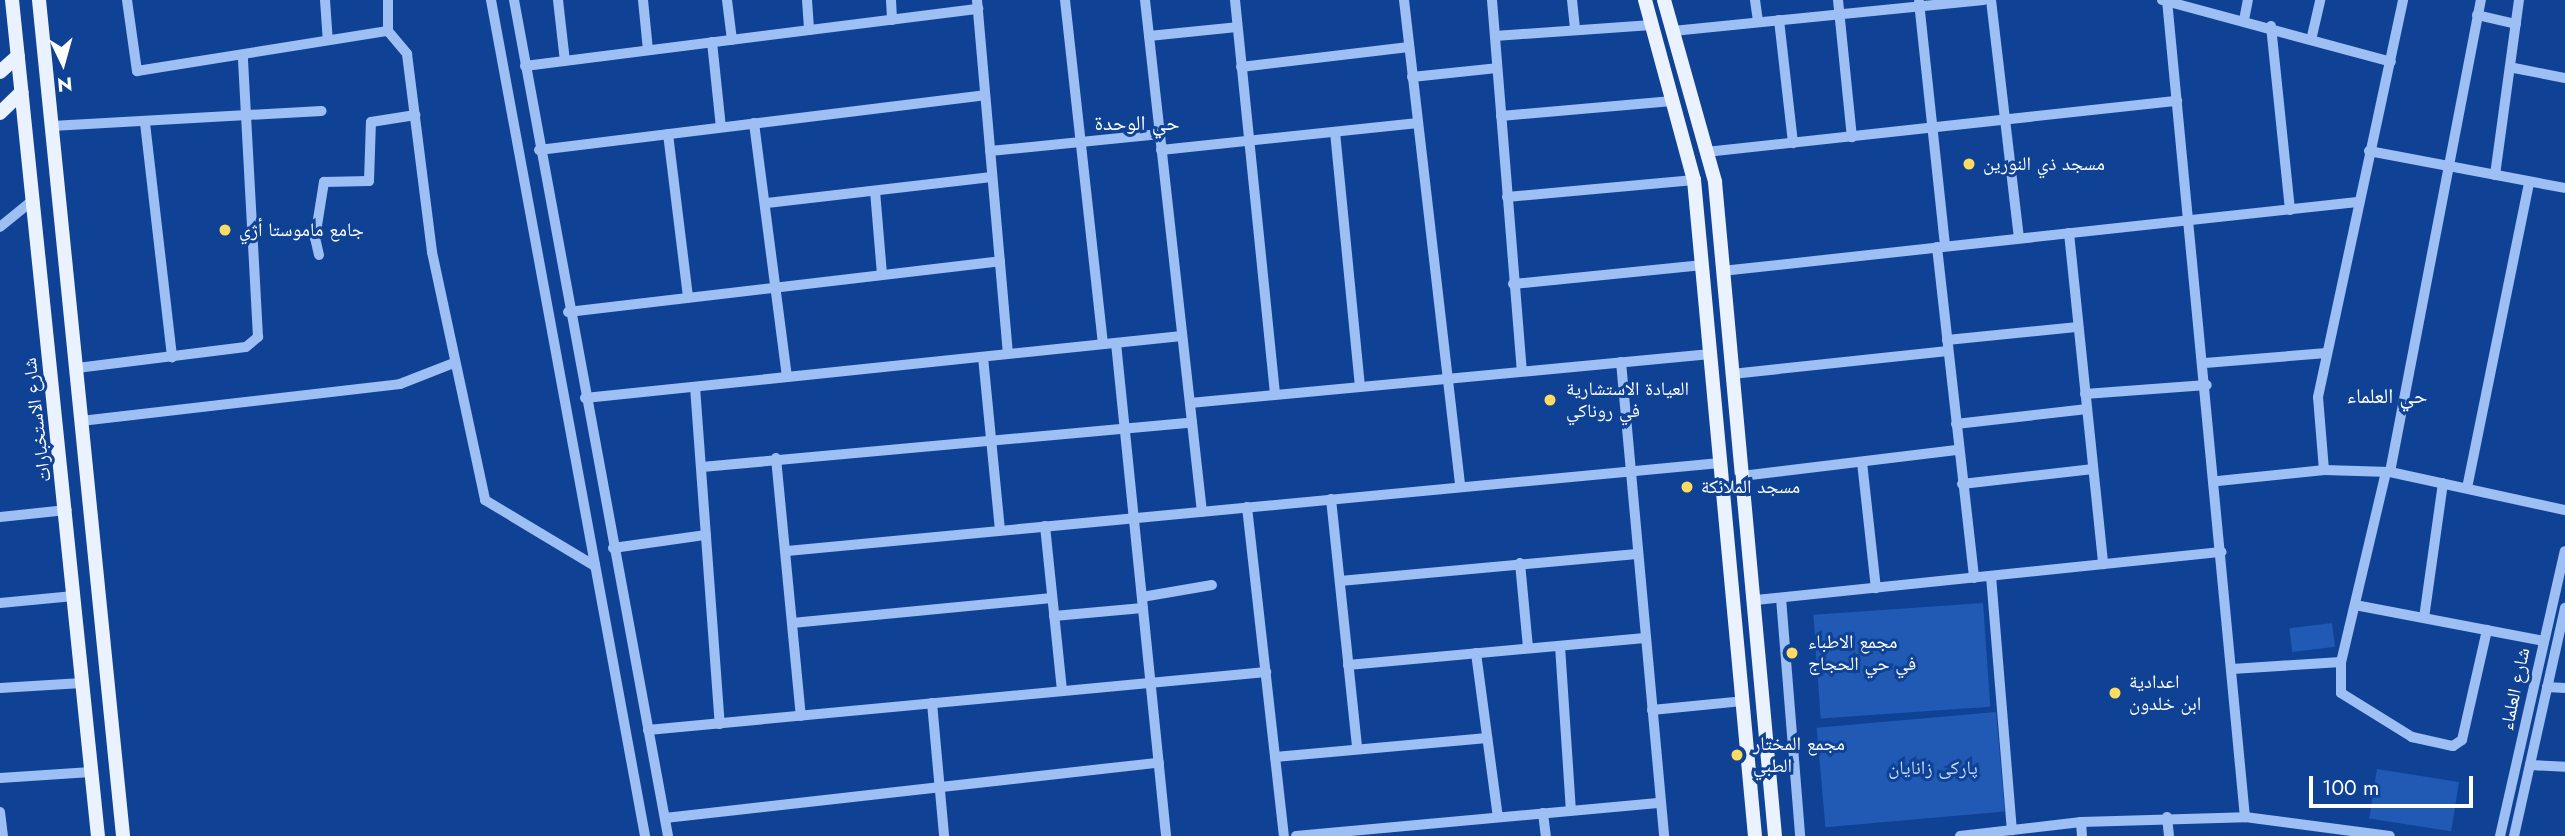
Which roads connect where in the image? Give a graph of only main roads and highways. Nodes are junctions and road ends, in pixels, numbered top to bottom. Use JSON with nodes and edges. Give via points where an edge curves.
{"nodes":[{"id":1,"x":12,"y":0,"type":"edge"},
{"id":2,"x":39,"y":0,"type":"edge"},
{"id":3,"x":1645,"y":0,"type":"edge"},
{"id":4,"x":1664,"y":0,"type":"edge"},
{"id":5,"x":18,"y":56,"type":"junction"},
{"id":6,"x":0,"y":72,"type":"edge"},
{"id":7,"x":22,"y":92,"type":"junction"},
{"id":8,"x":0,"y":113,"type":"edge"},
{"id":9,"x":72,"y":330,"type":"junction"},
{"id":10,"x":47,"y":334,"type":"junction"},
{"id":11,"x":1768,"y":747,"type":"junction"},
{"id":12,"x":1747,"y":749,"type":"junction"},
{"id":13,"x":98,"y":836,"type":"edge"},
{"id":14,"x":123,"y":836,"type":"edge"},
{"id":15,"x":1755,"y":836,"type":"edge"},
{"id":16,"x":1775,"y":836,"type":"edge"}],
"edges":[{"from":1,"to":5,"type":"main road","name":"شارع الاستخبارات"},
{"from":2,"to":9,"type":"main road"},
{"from":3,"to":12,"type":"main road","via":[[1694,180]]},
{"from":4,"to":11,"type":"main road","via":[[1706,152],[1723,271]]},
{"from":5,"to":6,"type":"main road"},
{"from":5,"to":7,"type":"main road","name":"شارع الاستخبارات"},
{"from":7,"to":8,"type":"main road"},
{"from":7,"to":10,"type":"main road","name":"شارع الاستخبارات"},
{"from":9,"to":10,"type":"main road"},
{"from":9,"to":14,"type":"main road"},
{"from":10,"to":13,"type":"main road","name":"شارع الاستخبارات"},
{"from":11,"to":12,"type":"main road"},
{"from":11,"to":16,"type":"main road"},
{"from":12,"to":15,"type":"main road"}]}
